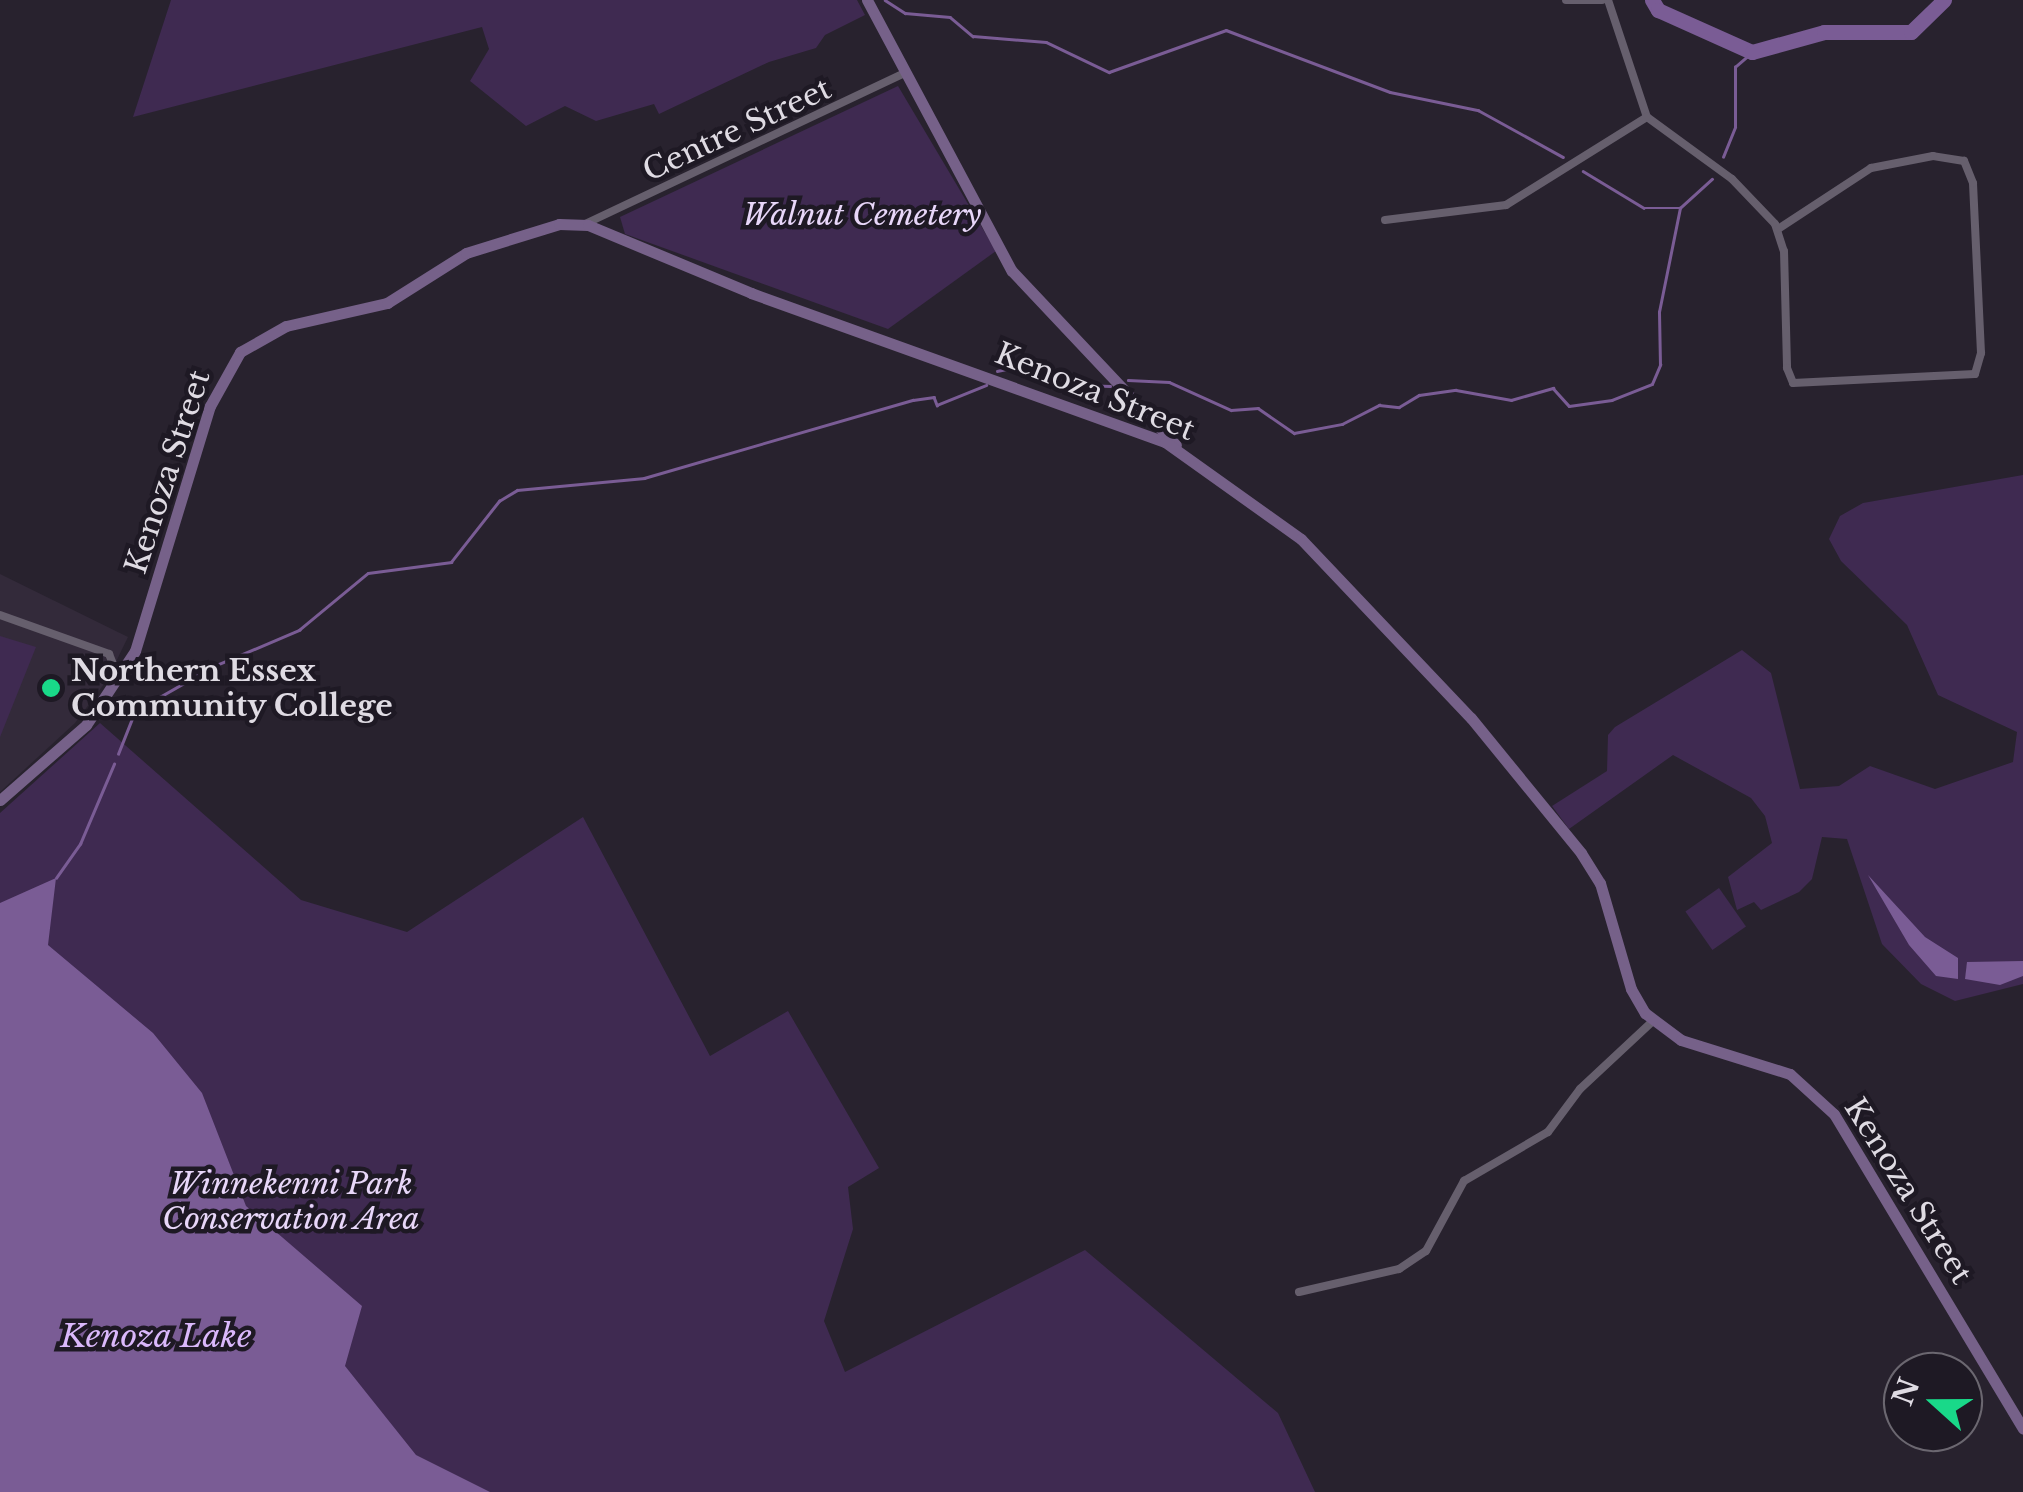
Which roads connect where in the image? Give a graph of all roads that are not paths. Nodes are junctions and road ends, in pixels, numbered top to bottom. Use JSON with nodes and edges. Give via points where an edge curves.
{"nodes":[{"id":1,"x":867,"y":0,"type":"edge"},
{"id":2,"x":1566,"y":0,"type":"edge"},
{"id":3,"x":1605,"y":0,"type":"edge"},
{"id":4,"x":906,"y":72,"type":"junction"},
{"id":5,"x":1647,"y":117,"type":"junction"},
{"id":6,"x":1385,"y":220,"type":"dead end"},
{"id":7,"x":585,"y":224,"type":"junction"},
{"id":8,"x":1778,"y":229,"type":"junction"},
{"id":9,"x":1182,"y":451,"type":"junction"},
{"id":10,"x":0,"y":614,"type":"edge"},
{"id":11,"x":117,"y":680,"type":"junction"},
{"id":12,"x":0,"y":800,"type":"edge"},
{"id":13,"x":1653,"y":1021,"type":"junction"},
{"id":14,"x":1299,"y":1292,"type":"dead end"},
{"id":15,"x":2023,"y":1429,"type":"edge"}],
"edges":[{"from":1,"to":4,"type":"street"},
{"from":2,"to":3,"type":"street"},
{"from":3,"to":5,"type":"street"},
{"from":4,"to":7,"type":"street","name":"Centre Street"},
{"from":4,"to":9,"type":"street","via":[[1012,270]]},
{"from":5,"to":6,"type":"street","via":[[1506,205]]},
{"from":5,"to":8,"type":"street","via":[[1732,178]]},
{"from":7,"to":9,"type":"street","name":"Kenoza Street","via":[[751,293]]},
{"from":7,"to":11,"type":"street","name":"Kenoza Street","via":[[559,224],[466,253],[387,303],[286,326],[240,352],[210,406],[146,625]]},
{"from":8,"to":8,"type":"street","via":[[1871,168],[1933,156],[1964,161],[1973,196],[1981,353],[1975,374],[1794,383],[1787,368]]},
{"from":9,"to":13,"type":"street","name":"Kenoza Street","via":[[1326,560],[1528,785],[1595,873],[1631,989]]},
{"from":10,"to":11,"type":"street","via":[[114,657]]},
{"from":11,"to":12,"type":"street","name":"Kenoza Street","via":[[65,748]]},
{"from":13,"to":14,"type":"street","via":[[1580,1089],[1548,1132],[1464,1180],[1426,1251],[1400,1269]]},
{"from":13,"to":15,"type":"street","name":"Kenoza Street","via":[[1681,1040],[1778,1069],[1814,1091],[1850,1138]]}]}
